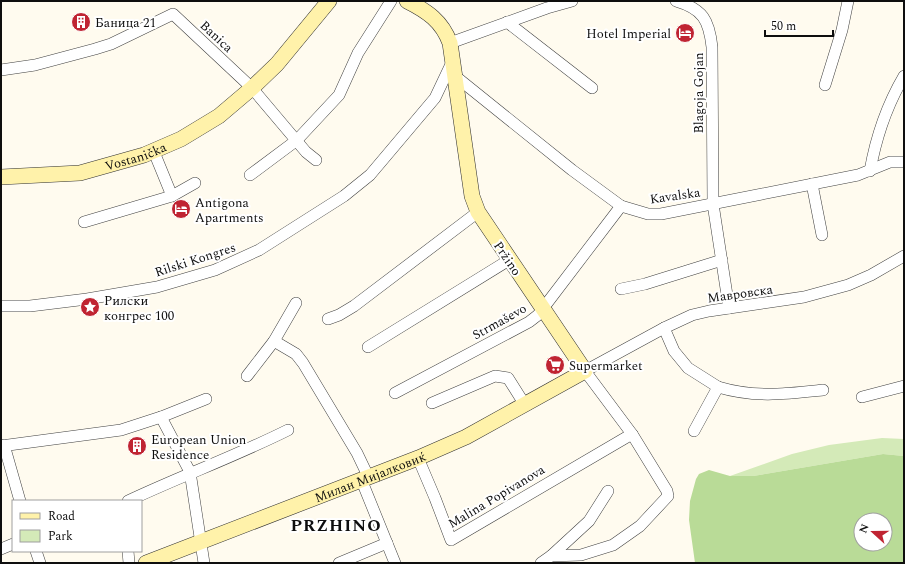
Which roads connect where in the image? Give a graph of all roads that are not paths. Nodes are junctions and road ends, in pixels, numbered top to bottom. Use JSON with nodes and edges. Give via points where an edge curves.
{"nodes":[{"id":1,"x":329,"y":1,"type":"edge"},
{"id":2,"x":391,"y":1,"type":"edge"},
{"id":3,"x":407,"y":1,"type":"edge"},
{"id":4,"x":572,"y":1,"type":"edge"},
{"id":5,"x":676,"y":1,"type":"edge"},
{"id":6,"x":848,"y":1,"type":"edge"},
{"id":7,"x":540,"y":5,"type":"edge"},
{"id":8,"x":507,"y":22,"type":"junction"},
{"id":9,"x":450,"y":43,"type":"junction"},
{"id":10,"x":453,"y":60,"type":"junction"},
{"id":11,"x":1,"y":70,"type":"edge"},
{"id":12,"x":904,"y":76,"type":"edge"},
{"id":13,"x":456,"y":83,"type":"junction"},
{"id":14,"x":825,"y":85,"type":"dead end"},
{"id":15,"x":252,"y":88,"type":"junction"},
{"id":16,"x":592,"y":88,"type":"dead end"},
{"id":17,"x":435,"y":98,"type":"junction"},
{"id":18,"x":297,"y":140,"type":"junction"},
{"id":19,"x":154,"y":152,"type":"junction"},
{"id":20,"x":316,"y":160,"type":"dead end"},
{"id":21,"x":904,"y":162,"type":"edge"},
{"id":22,"x":870,"y":171,"type":"junction"},
{"id":23,"x":250,"y":175,"type":"dead end"},
{"id":24,"x":1,"y":177,"type":"edge"},
{"id":25,"x":195,"y":183,"type":"dead end"},
{"id":26,"x":812,"y":184,"type":"junction"},
{"id":27,"x":172,"y":196,"type":"junction"},
{"id":28,"x":713,"y":204,"type":"junction"},
{"id":29,"x":620,"y":206,"type":"junction"},
{"id":30,"x":478,"y":212,"type":"junction"},
{"id":31,"x":84,"y":222,"type":"dead end"},
{"id":32,"x":822,"y":235,"type":"dead end"},
{"id":33,"x":904,"y":256,"type":"edge"},
{"id":34,"x":509,"y":260,"type":"junction"},
{"id":35,"x":722,"y":260,"type":"junction"},
{"id":36,"x":621,"y":289,"type":"dead end"},
{"id":37,"x":296,"y":303,"type":"dead end"},
{"id":38,"x":1,"y":306,"type":"edge"},
{"id":39,"x":729,"y":308,"type":"junction"},
{"id":40,"x":542,"y":310,"type":"junction"},
{"id":41,"x":328,"y":319,"type":"dead end"},
{"id":42,"x":664,"y":328,"type":"junction"},
{"id":43,"x":274,"y":341,"type":"junction"},
{"id":44,"x":368,"y":347,"type":"dead end"},
{"id":45,"x":585,"y":371,"type":"junction"},
{"id":46,"x":247,"y":376,"type":"dead end"},
{"id":47,"x":904,"y":386,"type":"edge"},
{"id":48,"x":718,"y":387,"type":"junction"},
{"id":49,"x":823,"y":390,"type":"dead end"},
{"id":50,"x":395,"y":393,"type":"dead end"},
{"id":51,"x":862,"y":396,"type":"dead end"},
{"id":52,"x":206,"y":399,"type":"dead end"},
{"id":53,"x":432,"y":403,"type":"dead end"},
{"id":54,"x":525,"y":405,"type":"junction"},
{"id":55,"x":162,"y":417,"type":"junction"},
{"id":56,"x":288,"y":430,"type":"dead end"},
{"id":57,"x":694,"y":431,"type":"dead end"},
{"id":58,"x":632,"y":434,"type":"junction"},
{"id":59,"x":2,"y":446,"type":"edge"},
{"id":60,"x":418,"y":458,"type":"junction"},
{"id":61,"x":190,"y":472,"type":"junction"},
{"id":62,"x":364,"y":478,"type":"junction"},
{"id":63,"x":608,"y":491,"type":"dead end"},
{"id":64,"x":20,"y":500,"type":"edge"},
{"id":65,"x":130,"y":500,"type":"edge"},
{"id":66,"x":200,"y":541,"type":"junction"},
{"id":67,"x":387,"y":543,"type":"junction"},
{"id":68,"x":12,"y":544,"type":"edge"},
{"id":69,"x":1,"y":549,"type":"edge"},
{"id":70,"x":36,"y":552,"type":"edge"},
{"id":71,"x":128,"y":552,"type":"edge"},
{"id":72,"x":551,"y":556,"type":"junction"},
{"id":73,"x":40,"y":563,"type":"edge"},
{"id":74,"x":129,"y":563,"type":"edge"},
{"id":75,"x":146,"y":563,"type":"edge"},
{"id":76,"x":204,"y":563,"type":"edge"},
{"id":77,"x":339,"y":563,"type":"edge"},
{"id":78,"x":395,"y":563,"type":"edge"},
{"id":79,"x":541,"y":563,"type":"edge"}],
"edges":[{"from":1,"to":15,"type":"street","name":"Vostanička","via":[[276,64]]},
{"from":2,"to":18,"type":"street","via":[[358,53],[338,95]]},
{"from":3,"to":9,"type":"street","name":"Pržino","via":[[434,17],[445,30]]},
{"from":4,"to":7,"type":"street"},
{"from":5,"to":28,"type":"street","name":"Blagoja Gojan","via":[[705,17],[710,32]]},
{"from":6,"to":14,"type":"street"},
{"from":7,"to":8,"type":"street"},
{"from":8,"to":9,"type":"street"},
{"from":8,"to":16,"type":"street"},
{"from":9,"to":10,"type":"street","name":"Pržino"},
{"from":10,"to":13,"type":"street","name":"Pržino"},
{"from":10,"to":17,"type":"street","name":"Rilski Kongres"},
{"from":11,"to":15,"type":"street","name":"Banica","via":[[35,65],[111,44],[173,14]]},
{"from":12,"to":22,"type":"street","via":[[884,116]]},
{"from":13,"to":17,"type":"street","name":"Rilski Kongres"},
{"from":13,"to":29,"type":"street","name":"Kavalska"},
{"from":13,"to":30,"type":"street","name":"Pržino","via":[[472,196]]},
{"from":15,"to":18,"type":"street"},
{"from":15,"to":19,"type":"street","name":"Vostanička","via":[[208,123]]},
{"from":17,"to":38,"type":"street","name":"Rilski Kongres","via":[[370,175],[344,196],[260,250],[236,262],[157,287],[30,306]]},
{"from":18,"to":20,"type":"street"},
{"from":18,"to":23,"type":"street"},
{"from":19,"to":24,"type":"street","name":"Vostanička","via":[[80,173]]},
{"from":19,"to":27,"type":"street"},
{"from":21,"to":22,"type":"street","name":"Kavalska","via":[[890,162]]},
{"from":22,"to":26,"type":"street","name":"Kavalska"},
{"from":25,"to":27,"type":"street"},
{"from":26,"to":28,"type":"street","name":"Kavalska"},
{"from":26,"to":32,"type":"street"},
{"from":27,"to":31,"type":"street"},
{"from":28,"to":29,"type":"street","name":"Kavalska","via":[[661,214],[648,214]]},
{"from":28,"to":35,"type":"street","name":"Blagoja Gojan"},
{"from":29,"to":40,"type":"street","name":"Strmaševo"},
{"from":30,"to":34,"type":"street","name":"Pržino"},
{"from":30,"to":41,"type":"street","via":[[354,306]]},
{"from":33,"to":39,"type":"street","name":"Мавровска","via":[[848,285],[804,297]]},
{"from":34,"to":40,"type":"street","name":"Pržino"},
{"from":34,"to":44,"type":"street"},
{"from":35,"to":36,"type":"street"},
{"from":35,"to":39,"type":"street","name":"Blagoja Gojan"},
{"from":37,"to":43,"type":"street"},
{"from":39,"to":42,"type":"street","name":"Мавровска","via":[[692,315]]},
{"from":40,"to":45,"type":"street","name":"Pržino"},
{"from":40,"to":50,"type":"street","name":"Strmaševo","via":[[529,322]]},
{"from":42,"to":45,"type":"street","name":"Мавровска"},
{"from":42,"to":48,"type":"street","via":[[674,351],[688,368]]},
{"from":43,"to":46,"type":"street"},
{"from":43,"to":62,"type":"street","via":[[296,354],[304,363],[357,453]]},
{"from":45,"to":54,"type":"street","name":"Милан Мијалковиќ"},
{"from":45,"to":58,"type":"street","name":"Pržino"},
{"from":47,"to":51,"type":"street"},
{"from":48,"to":49,"type":"street","via":[[754,395]]},
{"from":48,"to":57,"type":"street"},
{"from":52,"to":55,"type":"street"},
{"from":53,"to":54,"type":"street","via":[[495,376],[508,378]]},
{"from":54,"to":60,"type":"street","name":"Милан Мијалковиќ","via":[[466,437]]},
{"from":55,"to":59,"type":"street","via":[[121,430]]},
{"from":55,"to":61,"type":"street"},
{"from":56,"to":61,"type":"street","via":[[244,452]]},
{"from":58,"to":60,"type":"street","name":"Malina Popivanova","via":[[451,540]]},
{"from":58,"to":72,"type":"street","name":"Pržino","via":[[667,490],[668,496],[640,526],[613,545],[581,555]]},
{"from":59,"to":64,"type":"street"},
{"from":60,"to":62,"type":"street","name":"Милан Мијалковиќ"},
{"from":61,"to":65,"type":"street"},
{"from":61,"to":66,"type":"street"},
{"from":62,"to":66,"type":"street","name":"Милан Мијалковиќ"},
{"from":62,"to":67,"type":"street"},
{"from":63,"to":72,"type":"street","via":[[589,521]]},
{"from":66,"to":75,"type":"street","name":"Милан Мијалковиќ"},
{"from":66,"to":76,"type":"street"},
{"from":67,"to":77,"type":"street"},
{"from":67,"to":78,"type":"street"},
{"from":68,"to":69,"type":"street"},
{"from":70,"to":73,"type":"street"},
{"from":71,"to":74,"type":"street"},
{"from":72,"to":79,"type":"street"}]}
